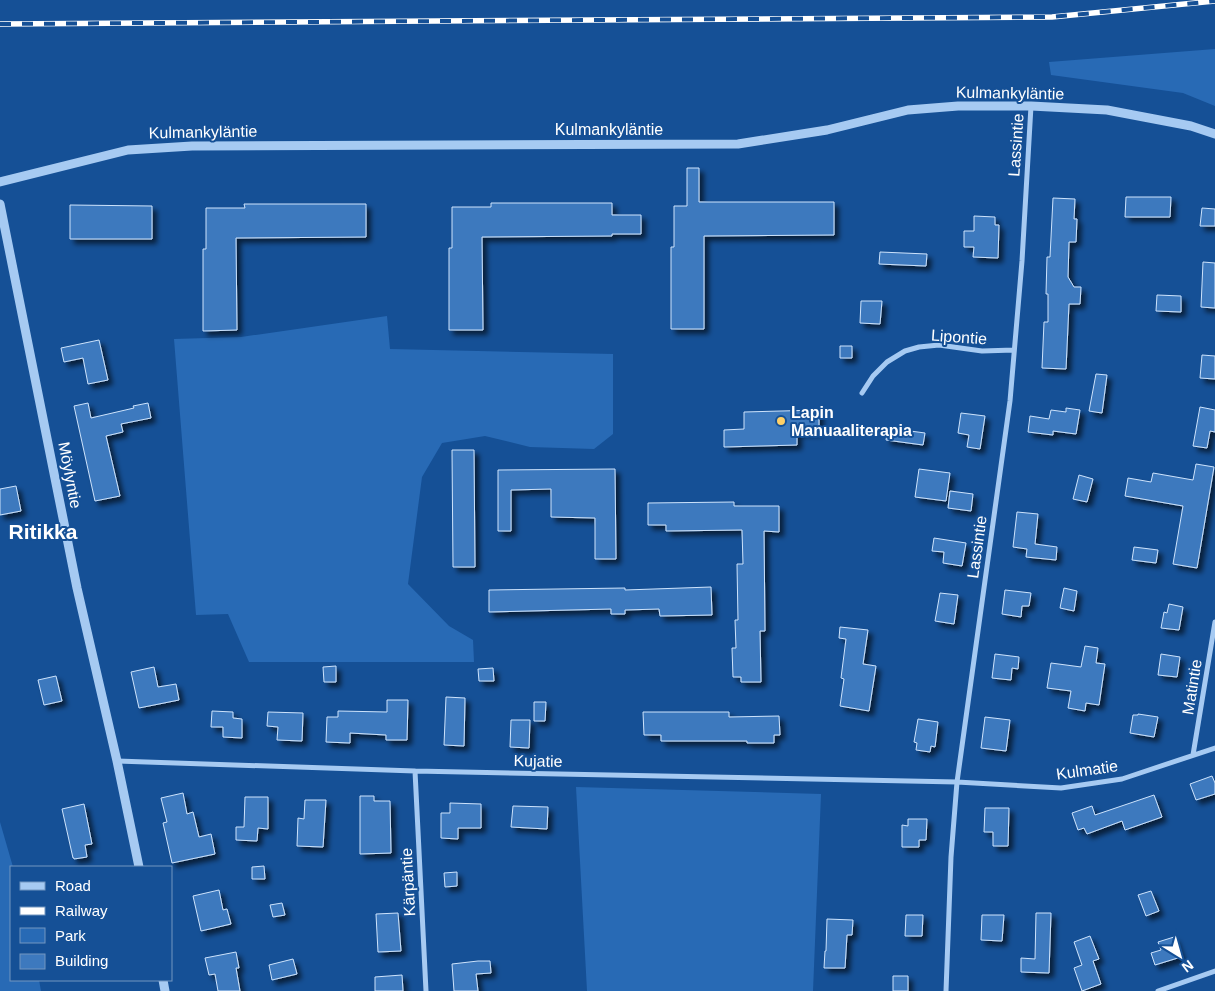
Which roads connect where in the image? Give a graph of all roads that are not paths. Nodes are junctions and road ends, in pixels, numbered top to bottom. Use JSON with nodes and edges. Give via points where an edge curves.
{"nodes":[{"id":1,"x":1031,"y":106,"type":"junction"},
{"id":2,"x":1215,"y":134,"type":"edge"},
{"id":3,"x":0,"y":182,"type":"edge"},
{"id":4,"x":0,"y":204,"type":"edge"},
{"id":5,"x":1014,"y":350,"type":"junction"},
{"id":6,"x":862,"y":393,"type":"dead end"},
{"id":7,"x":1215,"y":622,"type":"edge"},
{"id":8,"x":1215,"y":748,"type":"edge"},
{"id":9,"x":1194,"y":755,"type":"junction"},
{"id":10,"x":117,"y":762,"type":"junction"},
{"id":11,"x":415,"y":771,"type":"junction"},
{"id":12,"x":958,"y":782,"type":"junction"},
{"id":13,"x":139,"y":866,"type":"edge"},
{"id":14,"x":1215,"y":971,"type":"edge"},
{"id":15,"x":426,"y":991,"type":"edge"},
{"id":16,"x":946,"y":991,"type":"edge"},
{"id":17,"x":1158,"y":991,"type":"edge"}],
"edges":[{"from":1,"to":2,"type":"street","name":"Kulmankyläntie","via":[[1107,110],[1191,126]]},
{"from":1,"to":3,"type":"street","name":"Kulmankyläntie","via":[[908,110],[827,130],[738,144],[202,146],[128,150]]},
{"from":1,"to":5,"type":"street","name":"Lassintie"},
{"from":4,"to":10,"type":"street","name":"Möylyntie","via":[[77,588]]},
{"from":5,"to":6,"type":"street","name":"Lipontie","via":[[982,351],[939,345],[918,347],[887,362]]},
{"from":5,"to":12,"type":"street","name":"Lassintie","via":[[1010,401]]},
{"from":7,"to":9,"type":"street","name":"Matintie"},
{"from":8,"to":9,"type":"street","name":"Kulmatie"},
{"from":9,"to":12,"type":"street","name":"Kulmatie","via":[[1122,779],[1061,788]]},
{"from":10,"to":11,"type":"street","name":"Kujatie"},
{"from":10,"to":13,"type":"street","name":"Möylyntie"},
{"from":11,"to":12,"type":"street","name":"Kujatie"},
{"from":11,"to":15,"type":"street","name":"Kärpäntie"},
{"from":12,"to":16,"type":"street","name":"Lassintie"},
{"from":14,"to":17,"type":"street"}]}
